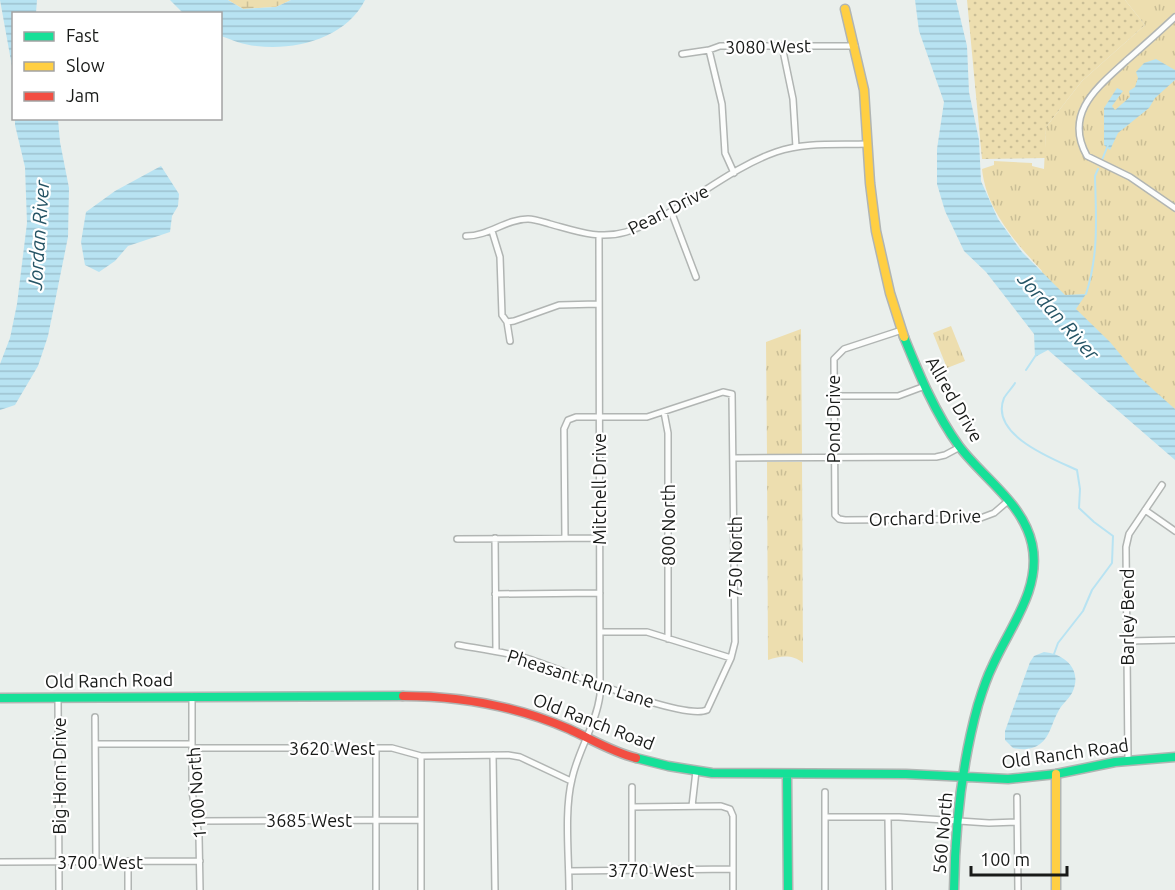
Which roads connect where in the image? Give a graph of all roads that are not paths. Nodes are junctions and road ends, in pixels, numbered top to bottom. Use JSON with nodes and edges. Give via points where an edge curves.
{"nodes":[{"id":1,"x":845,"y":9,"type":"dead end"},
{"id":2,"x":1175,"y":17,"type":"edge"},
{"id":3,"x":782,"y":46,"type":"junction"},
{"id":4,"x":855,"y":46,"type":"junction"},
{"id":5,"x":709,"y":50,"type":"junction"},
{"id":6,"x":682,"y":54,"type":"dead end"},
{"id":7,"x":867,"y":144,"type":"junction"},
{"id":8,"x":796,"y":147,"type":"junction"},
{"id":9,"x":734,"y":173,"type":"junction"},
{"id":10,"x":1175,"y":208,"type":"edge"},
{"id":11,"x":671,"y":211,"type":"junction"},
{"id":12,"x":492,"y":231,"type":"junction"},
{"id":13,"x":466,"y":236,"type":"dead end"},
{"id":14,"x":599,"y":236,"type":"junction"},
{"id":15,"x":696,"y":277,"type":"dead end"},
{"id":16,"x":598,"y":304,"type":"junction"},
{"id":17,"x":507,"y":322,"type":"junction"},
{"id":18,"x":902,"y":330,"type":"junction"},
{"id":19,"x":510,"y":340,"type":"dead end"},
{"id":20,"x":925,"y":386,"type":"junction"},
{"id":21,"x":833,"y":396,"type":"junction"},
{"id":22,"x":664,"y":412,"type":"junction"},
{"id":23,"x":599,"y":417,"type":"junction"},
{"id":24,"x":960,"y":447,"type":"junction"},
{"id":25,"x":734,"y":458,"type":"junction"},
{"id":26,"x":834,"y":458,"type":"junction"},
{"id":27,"x":1162,"y":484,"type":"dead end"},
{"id":28,"x":1008,"y":501,"type":"junction"},
{"id":29,"x":1145,"y":510,"type":"junction"},
{"id":30,"x":837,"y":517,"type":"joint"},
{"id":31,"x":1175,"y":531,"type":"edge"},
{"id":32,"x":495,"y":538,"type":"junction"},
{"id":33,"x":565,"y":538,"type":"junction"},
{"id":34,"x":599,"y":538,"type":"junction"},
{"id":35,"x":457,"y":539,"type":"dead end"},
{"id":36,"x":600,"y":593,"type":"junction"},
{"id":37,"x":495,"y":594,"type":"junction"},
{"id":38,"x":600,"y":632,"type":"junction"},
{"id":39,"x":668,"y":639,"type":"junction"},
{"id":40,"x":1175,"y":640,"type":"edge"},
{"id":41,"x":1127,"y":641,"type":"junction"},
{"id":42,"x":458,"y":645,"type":"dead end"},
{"id":43,"x":496,"y":651,"type":"junction"},
{"id":44,"x":731,"y":658,"type":"junction"},
{"id":45,"x":600,"y":685,"type":"junction"},
{"id":46,"x":192,"y":696,"type":"junction"},
{"id":47,"x":58,"y":697,"type":"junction"},
{"id":48,"x":0,"y":698,"type":"edge"},
{"id":49,"x":703,"y":712,"type":"joint"},
{"id":50,"x":95,"y":717,"type":"dead end"},
{"id":51,"x":587,"y":739,"type":"junction"},
{"id":52,"x":96,"y":744,"type":"junction"},
{"id":53,"x":192,"y":746,"type":"junction"},
{"id":54,"x":376,"y":748,"type":"junction"},
{"id":55,"x":494,"y":755,"type":"junction"},
{"id":56,"x":421,"y":756,"type":"junction"},
{"id":57,"x":1175,"y":756,"type":"edge"},
{"id":58,"x":1128,"y":760,"type":"junction"},
{"id":59,"x":696,"y":771,"type":"junction"},
{"id":60,"x":787,"y":774,"type":"junction"},
{"id":61,"x":1056,"y":774,"type":"junction"},
{"id":62,"x":964,"y":779,"type":"junction"},
{"id":63,"x":571,"y":781,"type":"junction"},
{"id":64,"x":632,"y":787,"type":"dead end"},
{"id":65,"x":825,"y":792,"type":"dead end"},
{"id":66,"x":1017,"y":797,"type":"dead end"},
{"id":67,"x":692,"y":806,"type":"junction"},
{"id":68,"x":632,"y":807,"type":"junction"},
{"id":69,"x":825,"y":817,"type":"junction"},
{"id":70,"x":888,"y":818,"type":"junction"},
{"id":71,"x":376,"y":820,"type":"junction"},
{"id":72,"x":421,"y":820,"type":"junction"},
{"id":73,"x":198,"y":821,"type":"junction"},
{"id":74,"x":957,"y":821,"type":"junction"},
{"id":75,"x":1017,"y":822,"type":"junction"},
{"id":76,"x":128,"y":861,"type":"junction"},
{"id":77,"x":200,"y":861,"type":"junction"},
{"id":78,"x":0,"y":862,"type":"edge"},
{"id":79,"x":59,"y":862,"type":"junction"},
{"id":80,"x":96,"y":862,"type":"junction"},
{"id":81,"x":733,"y":869,"type":"junction"},
{"id":82,"x":632,"y":870,"type":"junction"},
{"id":83,"x":569,"y":871,"type":"junction"},
{"id":84,"x":59,"y":890,"type":"edge"},
{"id":85,"x":128,"y":890,"type":"edge"},
{"id":86,"x":200,"y":890,"type":"edge"},
{"id":87,"x":376,"y":890,"type":"edge"},
{"id":88,"x":422,"y":890,"type":"edge"},
{"id":89,"x":495,"y":890,"type":"edge"},
{"id":90,"x":569,"y":890,"type":"edge"},
{"id":91,"x":733,"y":890,"type":"edge"},
{"id":92,"x":788,"y":890,"type":"edge"},
{"id":93,"x":825,"y":890,"type":"edge"},
{"id":94,"x":889,"y":890,"type":"edge"},
{"id":95,"x":954,"y":890,"type":"edge"},
{"id":96,"x":1018,"y":890,"type":"edge"},
{"id":97,"x":1056,"y":890,"type":"edge"}],
"edges":[{"from":1,"to":4,"type":"street","name":"Allred Drive"},
{"from":2,"to":10,"type":"street","via":[[1091,94],[1082,111],[1079,131],[1087,156],[1130,177]]},
{"from":3,"to":4,"type":"street","name":"3080 West"},
{"from":3,"to":5,"type":"street","name":"3080 West","via":[[720,46]]},
{"from":3,"to":8,"type":"street"},
{"from":4,"to":7,"type":"street","name":"Allred Drive"},
{"from":5,"to":6,"type":"street","name":"3080 West"},
{"from":5,"to":9,"type":"street","via":[[723,110],[725,153]]},
{"from":7,"to":8,"type":"street","name":"Pearl Drive"},
{"from":7,"to":18,"type":"street","name":"Allred Drive","via":[[875,229]]},
{"from":8,"to":9,"type":"street","name":"Pearl Drive","via":[[764,157]]},
{"from":9,"to":11,"type":"street","name":"Pearl Drive"},
{"from":11,"to":14,"type":"street","name":"Pearl Drive","via":[[631,230]]},
{"from":11,"to":15,"type":"street"},
{"from":12,"to":13,"type":"street","name":"Pearl Drive"},
{"from":12,"to":14,"type":"street","name":"Pearl Drive","via":[[530,219]]},
{"from":12,"to":17,"type":"street","via":[[500,257],[502,315]]},
{"from":14,"to":16,"type":"street","name":"Mitchell Drive"},
{"from":16,"to":17,"type":"street","via":[[559,305]]},
{"from":16,"to":23,"type":"street","name":"Mitchell Drive"},
{"from":17,"to":19,"type":"street"},
{"from":18,"to":20,"type":"street","name":"Allred Drive"},
{"from":18,"to":21,"type":"street","name":"Pond Drive","via":[[838,353],[833,362]]},
{"from":20,"to":21,"type":"street","via":[[898,396]]},
{"from":20,"to":24,"type":"street","name":"Allred Drive"},
{"from":21,"to":26,"type":"street","name":"Pond Drive"},
{"from":22,"to":23,"type":"street","via":[[647,417]]},
{"from":22,"to":25,"type":"street","name":"750 North","via":[[723,392],[732,394]]},
{"from":22,"to":39,"type":"street","name":"800 North","via":[[668,433]]},
{"from":23,"to":33,"type":"street","via":[[573,417],[564,429]]},
{"from":23,"to":34,"type":"street","name":"Mitchell Drive"},
{"from":24,"to":26,"type":"street","via":[[936,457]]},
{"from":24,"to":28,"type":"street","name":"Allred Drive"},
{"from":25,"to":26,"type":"street"},
{"from":25,"to":44,"type":"street","name":"750 North","via":[[735,634]]},
{"from":26,"to":30,"type":"street","name":"Pond Drive"},
{"from":27,"to":29,"type":"street","name":"Barley Bend"},
{"from":28,"to":30,"type":"street","name":"Orchard Drive","via":[[994,513],[978,519]]},
{"from":28,"to":62,"type":"street","name":"Allred Drive","via":[[1028,532],[1034,573],[986,682]]},
{"from":29,"to":31,"type":"street"},
{"from":29,"to":41,"type":"street","name":"Barley Bend","via":[[1127,540]]},
{"from":32,"to":33,"type":"street"},
{"from":32,"to":35,"type":"street"},
{"from":32,"to":37,"type":"street"},
{"from":33,"to":34,"type":"street"},
{"from":34,"to":36,"type":"street","name":"Mitchell Drive"},
{"from":36,"to":37,"type":"street"},
{"from":36,"to":38,"type":"street","name":"Mitchell Drive"},
{"from":37,"to":43,"type":"street"},
{"from":38,"to":39,"type":"street","via":[[647,632]]},
{"from":38,"to":45,"type":"street","name":"Mitchell Drive"},
{"from":39,"to":44,"type":"street"},
{"from":40,"to":41,"type":"street"},
{"from":41,"to":58,"type":"street","name":"Barley Bend"},
{"from":42,"to":43,"type":"street","name":"Pheasant Run Lane"},
{"from":43,"to":45,"type":"street","name":"Pheasant Run Lane"},
{"from":44,"to":49,"type":"street","name":"750 North","via":[[710,707]]},
{"from":45,"to":49,"type":"street","name":"Pheasant Run Lane","via":[[674,708]]},
{"from":45,"to":51,"type":"street","name":"Mitchell Drive","via":[[598,709]]},
{"from":46,"to":47,"type":"street","name":"Old Ranch Road"},
{"from":46,"to":51,"type":"street","name":"Old Ranch Road","via":[[459,698],[519,710]]},
{"from":46,"to":53,"type":"street","name":"1100 North"},
{"from":47,"to":48,"type":"street","name":"Old Ranch Road"},
{"from":47,"to":79,"type":"street","name":"Big Horn Drive"},
{"from":50,"to":52,"type":"street"},
{"from":51,"to":59,"type":"street","name":"Old Ranch Road","via":[[621,754]]},
{"from":51,"to":63,"type":"street","name":"Mitchell Drive"},
{"from":52,"to":53,"type":"street","name":"3620 West"},
{"from":52,"to":80,"type":"street"},
{"from":53,"to":54,"type":"street","name":"3620 West"},
{"from":53,"to":73,"type":"street","name":"1100 North","via":[[192,790]]},
{"from":54,"to":56,"type":"street","name":"3620 West"},
{"from":54,"to":71,"type":"street"},
{"from":55,"to":56,"type":"street","name":"3620 West"},
{"from":55,"to":63,"type":"street","name":"3620 West","via":[[516,756]]},
{"from":55,"to":89,"type":"street"},
{"from":56,"to":72,"type":"street"},
{"from":57,"to":58,"type":"street","name":"Old Ranch Road"},
{"from":58,"to":61,"type":"street","name":"Old Ranch Road"},
{"from":59,"to":60,"type":"street","name":"Old Ranch Road"},
{"from":59,"to":67,"type":"street"},
{"from":60,"to":62,"type":"street","name":"Old Ranch Road","via":[[906,774]]},
{"from":60,"to":92,"type":"street"},
{"from":61,"to":62,"type":"street","name":"Old Ranch Road"},
{"from":61,"to":97,"type":"street"},
{"from":62,"to":74,"type":"street","name":"560 North"},
{"from":63,"to":83,"type":"street","name":"Mitchell Drive"},
{"from":64,"to":68,"type":"street"},
{"from":65,"to":69,"type":"street"},
{"from":66,"to":75,"type":"street"},
{"from":67,"to":68,"type":"street"},
{"from":67,"to":81,"type":"street","via":[[722,806],[731,812]]},
{"from":68,"to":82,"type":"street"},
{"from":69,"to":70,"type":"street"},
{"from":69,"to":93,"type":"street"},
{"from":70,"to":74,"type":"street"},
{"from":70,"to":94,"type":"street"},
{"from":71,"to":72,"type":"street","name":"3685 West"},
{"from":71,"to":73,"type":"street","name":"3685 West"},
{"from":71,"to":87,"type":"street"},
{"from":72,"to":88,"type":"street"},
{"from":73,"to":77,"type":"street","name":"1100 North"},
{"from":74,"to":75,"type":"street"},
{"from":74,"to":95,"type":"street","name":"560 North"},
{"from":75,"to":96,"type":"street"},
{"from":76,"to":77,"type":"street","name":"3700 West"},
{"from":76,"to":80,"type":"street","name":"3700 West"},
{"from":76,"to":85,"type":"street"},
{"from":77,"to":86,"type":"street","name":"1100 North"},
{"from":78,"to":79,"type":"street","name":"3700 West"},
{"from":79,"to":80,"type":"street","name":"3700 West"},
{"from":79,"to":84,"type":"street","name":"Big Horn Drive"},
{"from":81,"to":82,"type":"street","name":"3770 West"},
{"from":81,"to":91,"type":"street"},
{"from":82,"to":83,"type":"street","name":"3770 West"},
{"from":83,"to":90,"type":"street","name":"Mitchell Drive"}]}
